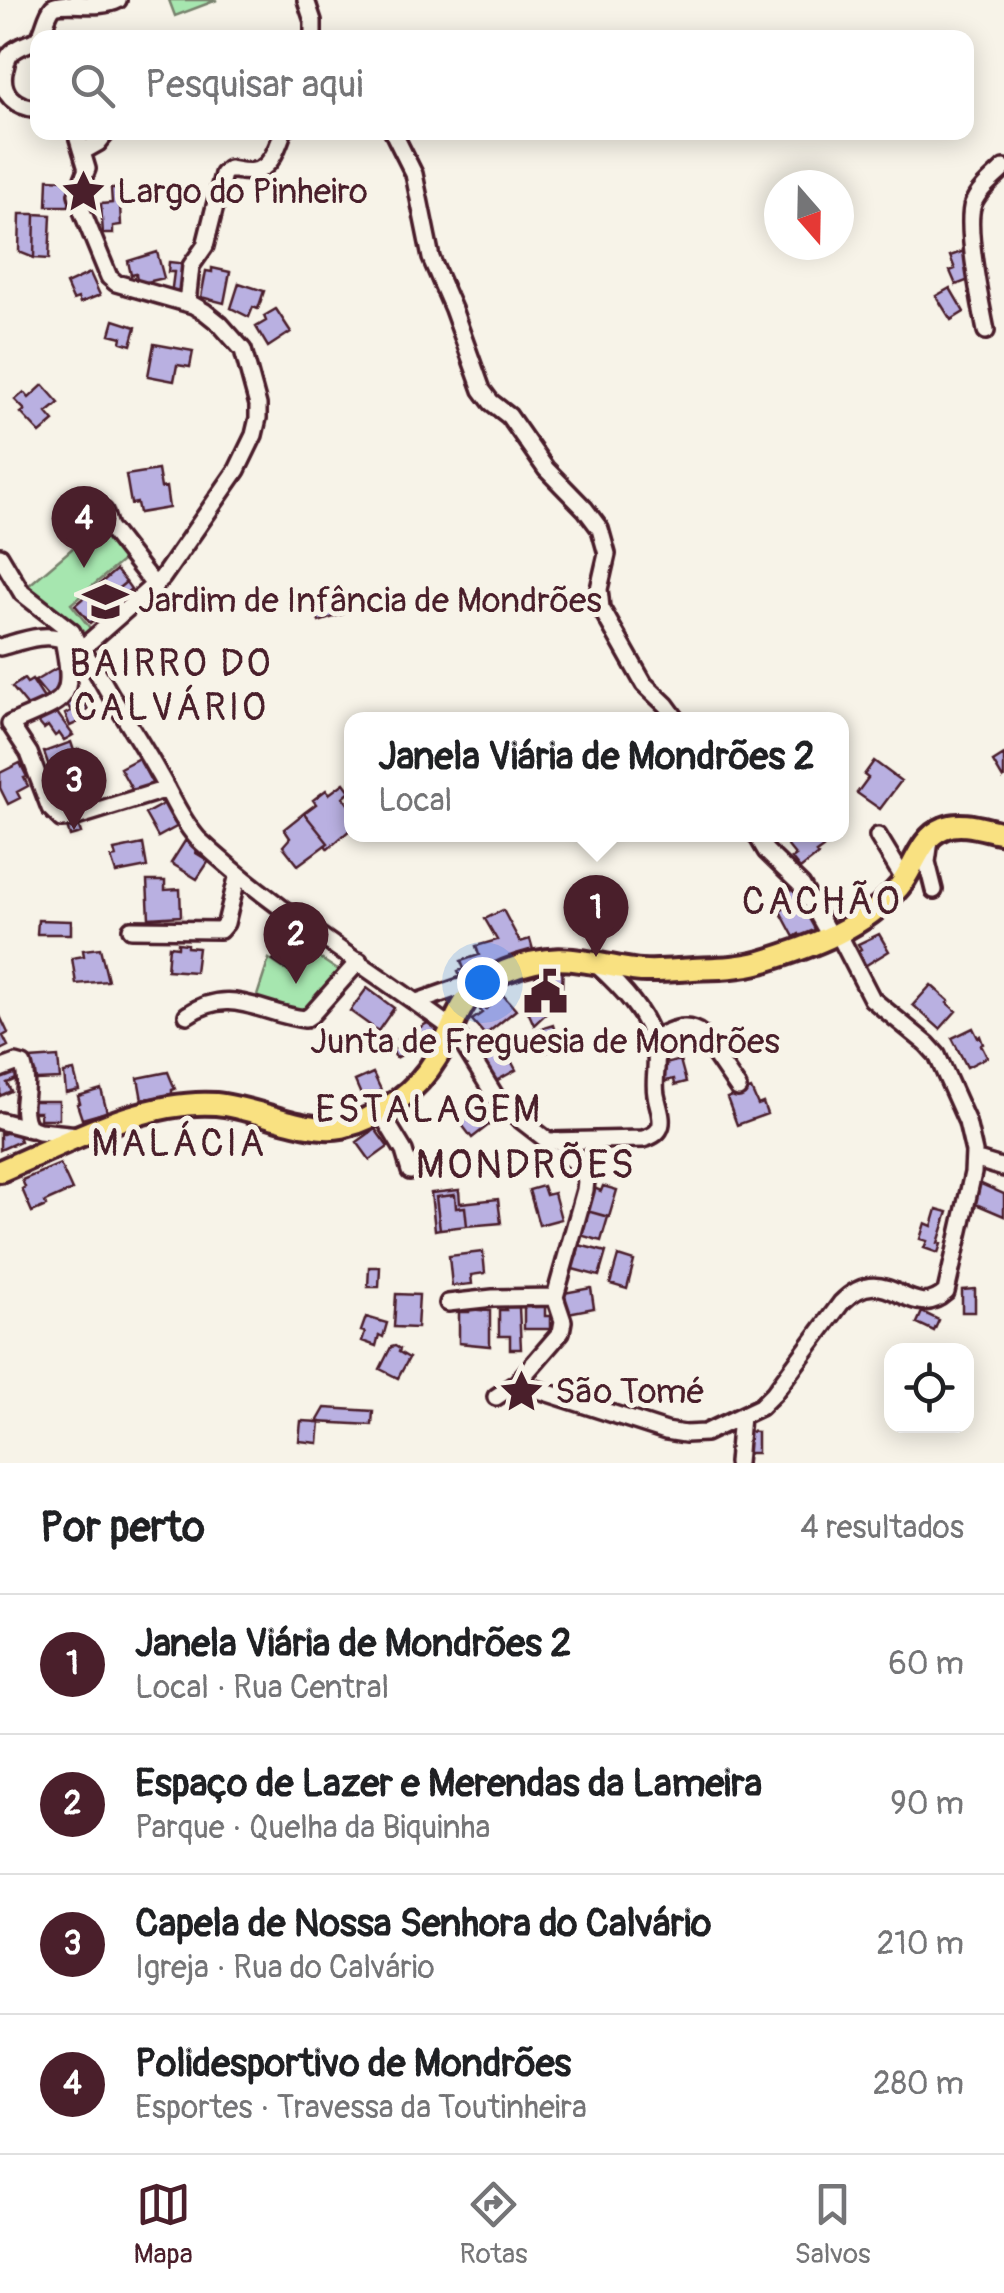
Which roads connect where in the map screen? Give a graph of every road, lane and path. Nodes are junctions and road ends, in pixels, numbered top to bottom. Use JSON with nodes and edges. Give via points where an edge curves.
{"nodes":[{"id":1,"x":118,"y":0,"type":"edge"},
{"id":2,"x":306,"y":0,"type":"edge"},
{"id":3,"x":44,"y":30,"type":"edge"},
{"id":4,"x":314,"y":30,"type":"edge"},
{"id":5,"x":30,"y":44,"type":"edge"},
{"id":6,"x":2,"y":93,"type":"edge"},
{"id":7,"x":30,"y":107,"type":"edge"},
{"id":8,"x":78,"y":140,"type":"edge"},
{"id":9,"x":100,"y":140,"type":"edge"},
{"id":10,"x":279,"y":140,"type":"edge"},
{"id":11,"x":397,"y":140,"type":"edge"},
{"id":12,"x":82,"y":152,"type":"junction"},
{"id":13,"x":1004,"y":168,"type":"edge"},
{"id":14,"x":187,"y":303,"type":"junction"},
{"id":15,"x":986,"y":331,"type":"dead end"},
{"id":16,"x":104,"y":512,"type":"dead end"},
{"id":17,"x":0,"y":556,"type":"edge"},
{"id":18,"x":154,"y":586,"type":"junction"},
{"id":19,"x":62,"y":639,"type":"junction"},
{"id":20,"x":0,"y":647,"type":"edge"},
{"id":21,"x":80,"y":650,"type":"junction"},
{"id":22,"x":671,"y":712,"type":"edge"},
{"id":23,"x":167,"y":790,"type":"junction"},
{"id":24,"x":1004,"y":833,"type":"edge"},
{"id":25,"x":878,"y":836,"type":"dead end"},
{"id":26,"x":931,"y":836,"type":"junction"},
{"id":27,"x":761,"y":842,"type":"edge"},
{"id":28,"x":238,"y":874,"type":"junction"},
{"id":29,"x":904,"y":879,"type":"junction"},
{"id":30,"x":934,"y":890,"type":"dead end"},
{"id":31,"x":130,"y":929,"type":"dead end"},
{"id":32,"x":834,"y":935,"type":"junction"},
{"id":33,"x":359,"y":961,"type":"junction"},
{"id":34,"x":594,"y":962,"type":"junction"},
{"id":35,"x":510,"y":970,"type":"junction"},
{"id":36,"x":417,"y":1002,"type":"junction"},
{"id":37,"x":187,"y":1015,"type":"dead end"},
{"id":38,"x":451,"y":1028,"type":"junction"},
{"id":39,"x":652,"y":1039,"type":"junction"},
{"id":40,"x":0,"y":1070,"type":"edge"},
{"id":41,"x":738,"y":1088,"type":"dead end"},
{"id":42,"x":24,"y":1108,"type":"junction"},
{"id":43,"x":381,"y":1113,"type":"junction"},
{"id":44,"x":0,"y":1119,"type":"edge"},
{"id":45,"x":30,"y":1129,"type":"junction"},
{"id":46,"x":85,"y":1136,"type":"junction"},
{"id":47,"x":549,"y":1141,"type":"junction"},
{"id":48,"x":974,"y":1158,"type":"junction"},
{"id":49,"x":1004,"y":1168,"type":"edge"},
{"id":50,"x":410,"y":1170,"type":"dead end"},
{"id":51,"x":0,"y":1171,"type":"edge"},
{"id":52,"x":555,"y":1298,"type":"junction"},
{"id":53,"x":448,"y":1303,"type":"dead end"},
{"id":54,"x":517,"y":1384,"type":"junction"},
{"id":55,"x":496,"y":1397,"type":"dead end"},
{"id":56,"x":741,"y":1416,"type":"junction"},
{"id":57,"x":737,"y":1463,"type":"edge"}],
"edges":[{"from":1,"to":3,"type":"street","via":[[60,2]]},
{"from":2,"to":4,"type":"street"},
{"from":5,"to":6,"type":"street","via":[[10,55]]},
{"from":6,"to":7,"type":"street"},
{"from":8,"to":12,"type":"street"},
{"from":9,"to":12,"type":"street"},
{"from":10,"to":14,"type":"street","via":[[261,170],[223,174],[205,246],[191,266]]},
{"from":11,"to":22,"type":"street","via":[[414,174],[431,258],[482,390],[597,524],[607,550],[601,608],[644,684]]},
{"from":12,"to":14,"type":"street","via":[[87,168],[78,194],[109,277]]},
{"from":13,"to":15,"type":"street","via":[[971,211]]},
{"from":14,"to":18,"type":"street","via":[[243,350],[258,418],[237,470]]},
{"from":16,"to":18,"type":"street"},
{"from":17,"to":21,"type":"street","via":[[22,593],[72,632]]},
{"from":18,"to":21,"type":"street"},
{"from":19,"to":20,"type":"street","via":[[30,638]]},
{"from":19,"to":21,"type":"street"},
{"from":19,"to":23,"type":"street","via":[[69,672],[65,695],[10,724],[52,812],[74,818]]},
{"from":21,"to":23,"type":"street"},
{"from":23,"to":28,"type":"street","via":[[194,834]]},
{"from":24,"to":26,"type":"main road","via":[[957,825]]},
{"from":25,"to":29,"type":"street"},
{"from":26,"to":29,"type":"main road"},
{"from":26,"to":30,"type":"street","via":[[927,862]]},
{"from":27,"to":32,"type":"street","via":[[802,886]]},
{"from":28,"to":31,"type":"street","via":[[223,928]]},
{"from":28,"to":33,"type":"street"},
{"from":29,"to":32,"type":"main road","via":[[860,922]]},
{"from":32,"to":34,"type":"main road","via":[[745,966],[649,971]]},
{"from":32,"to":48,"type":"street","via":[[868,995],[936,1055],[967,1122]]},
{"from":33,"to":36,"type":"street"},
{"from":33,"to":37,"type":"street","via":[[305,1019],[231,1002],[207,1003]]},
{"from":34,"to":35,"type":"main road","via":[[554,959]]},
{"from":34,"to":39,"type":"street","via":[[632,1000]]},
{"from":35,"to":36,"type":"street"},
{"from":35,"to":38,"type":"main road","via":[[471,993]]},
{"from":36,"to":38,"type":"street"},
{"from":38,"to":43,"type":"main road","via":[[428,1071]]},
{"from":38,"to":47,"type":"street","via":[[496,1100]]},
{"from":39,"to":41,"type":"street","via":[[694,1028]]},
{"from":39,"to":47,"type":"street","via":[[658,1132],[643,1139]]},
{"from":40,"to":42,"type":"street","via":[[23,1066]]},
{"from":42,"to":44,"type":"street"},
{"from":42,"to":45,"type":"street"},
{"from":43,"to":46,"type":"main road","via":[[325,1128],[236,1106],[196,1104],[144,1113]]},
{"from":43,"to":50,"type":"street"},
{"from":44,"to":45,"type":"street"},
{"from":45,"to":46,"type":"street"},
{"from":46,"to":51,"type":"main road"},
{"from":47,"to":52,"type":"street","via":[[579,1164],[586,1181]]},
{"from":48,"to":49,"type":"street"},
{"from":48,"to":56,"type":"street","via":[[946,1292],[922,1303],[881,1286],[856,1290],[770,1398]]},
{"from":52,"to":53,"type":"street"},
{"from":52,"to":54,"type":"street","via":[[561,1332]]},
{"from":54,"to":55,"type":"street"},
{"from":54,"to":56,"type":"street","via":[[686,1434]]},
{"from":56,"to":57,"type":"street"}]}
